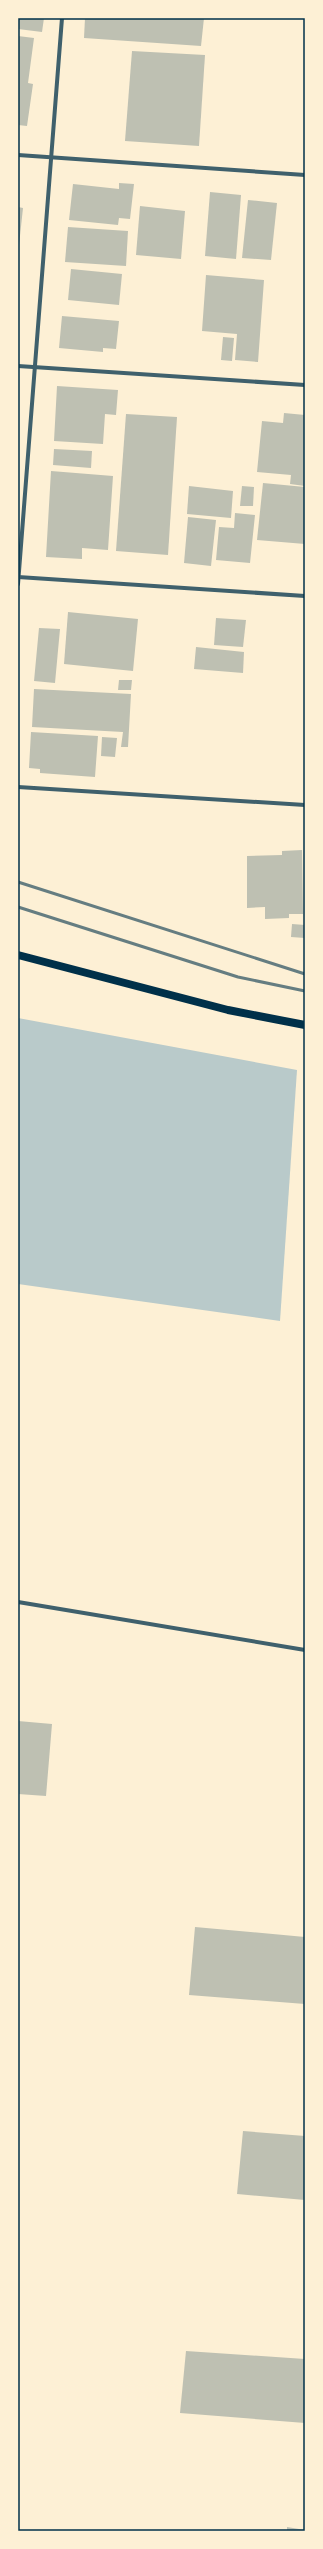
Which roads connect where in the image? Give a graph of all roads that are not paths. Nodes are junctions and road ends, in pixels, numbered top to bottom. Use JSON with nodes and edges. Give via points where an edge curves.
{"nodes":[{"id":1,"x":62,"y":18,"type":"edge"},
{"id":2,"x":18,"y":155,"type":"edge"},
{"id":3,"x":52,"y":159,"type":"junction"},
{"id":4,"x":305,"y":175,"type":"edge"},
{"id":5,"x":18,"y":366,"type":"edge"},
{"id":6,"x":34,"y":368,"type":"junction"},
{"id":7,"x":305,"y":385,"type":"edge"},
{"id":8,"x":18,"y":577,"type":"edge"},
{"id":9,"x":18,"y":584,"type":"edge"},
{"id":10,"x":305,"y":596,"type":"edge"},
{"id":11,"x":18,"y":787,"type":"edge"},
{"id":12,"x":305,"y":805,"type":"edge"},
{"id":13,"x":18,"y":955,"type":"edge"},
{"id":14,"x":305,"y":1025,"type":"edge"},
{"id":15,"x":18,"y":1602,"type":"edge"},
{"id":16,"x":305,"y":1650,"type":"edge"}],
"edges":[{"from":1,"to":3,"type":"street"},
{"from":2,"to":3,"type":"street"},
{"from":3,"to":4,"type":"street"},
{"from":3,"to":6,"type":"street"},
{"from":5,"to":6,"type":"street"},
{"from":6,"to":7,"type":"street"},
{"from":6,"to":8,"type":"street"},
{"from":8,"to":9,"type":"street"},
{"from":8,"to":10,"type":"street"},
{"from":11,"to":12,"type":"street"},
{"from":13,"to":14,"type":"main road","via":[[228,1010]]},
{"from":15,"to":16,"type":"street"}]}
